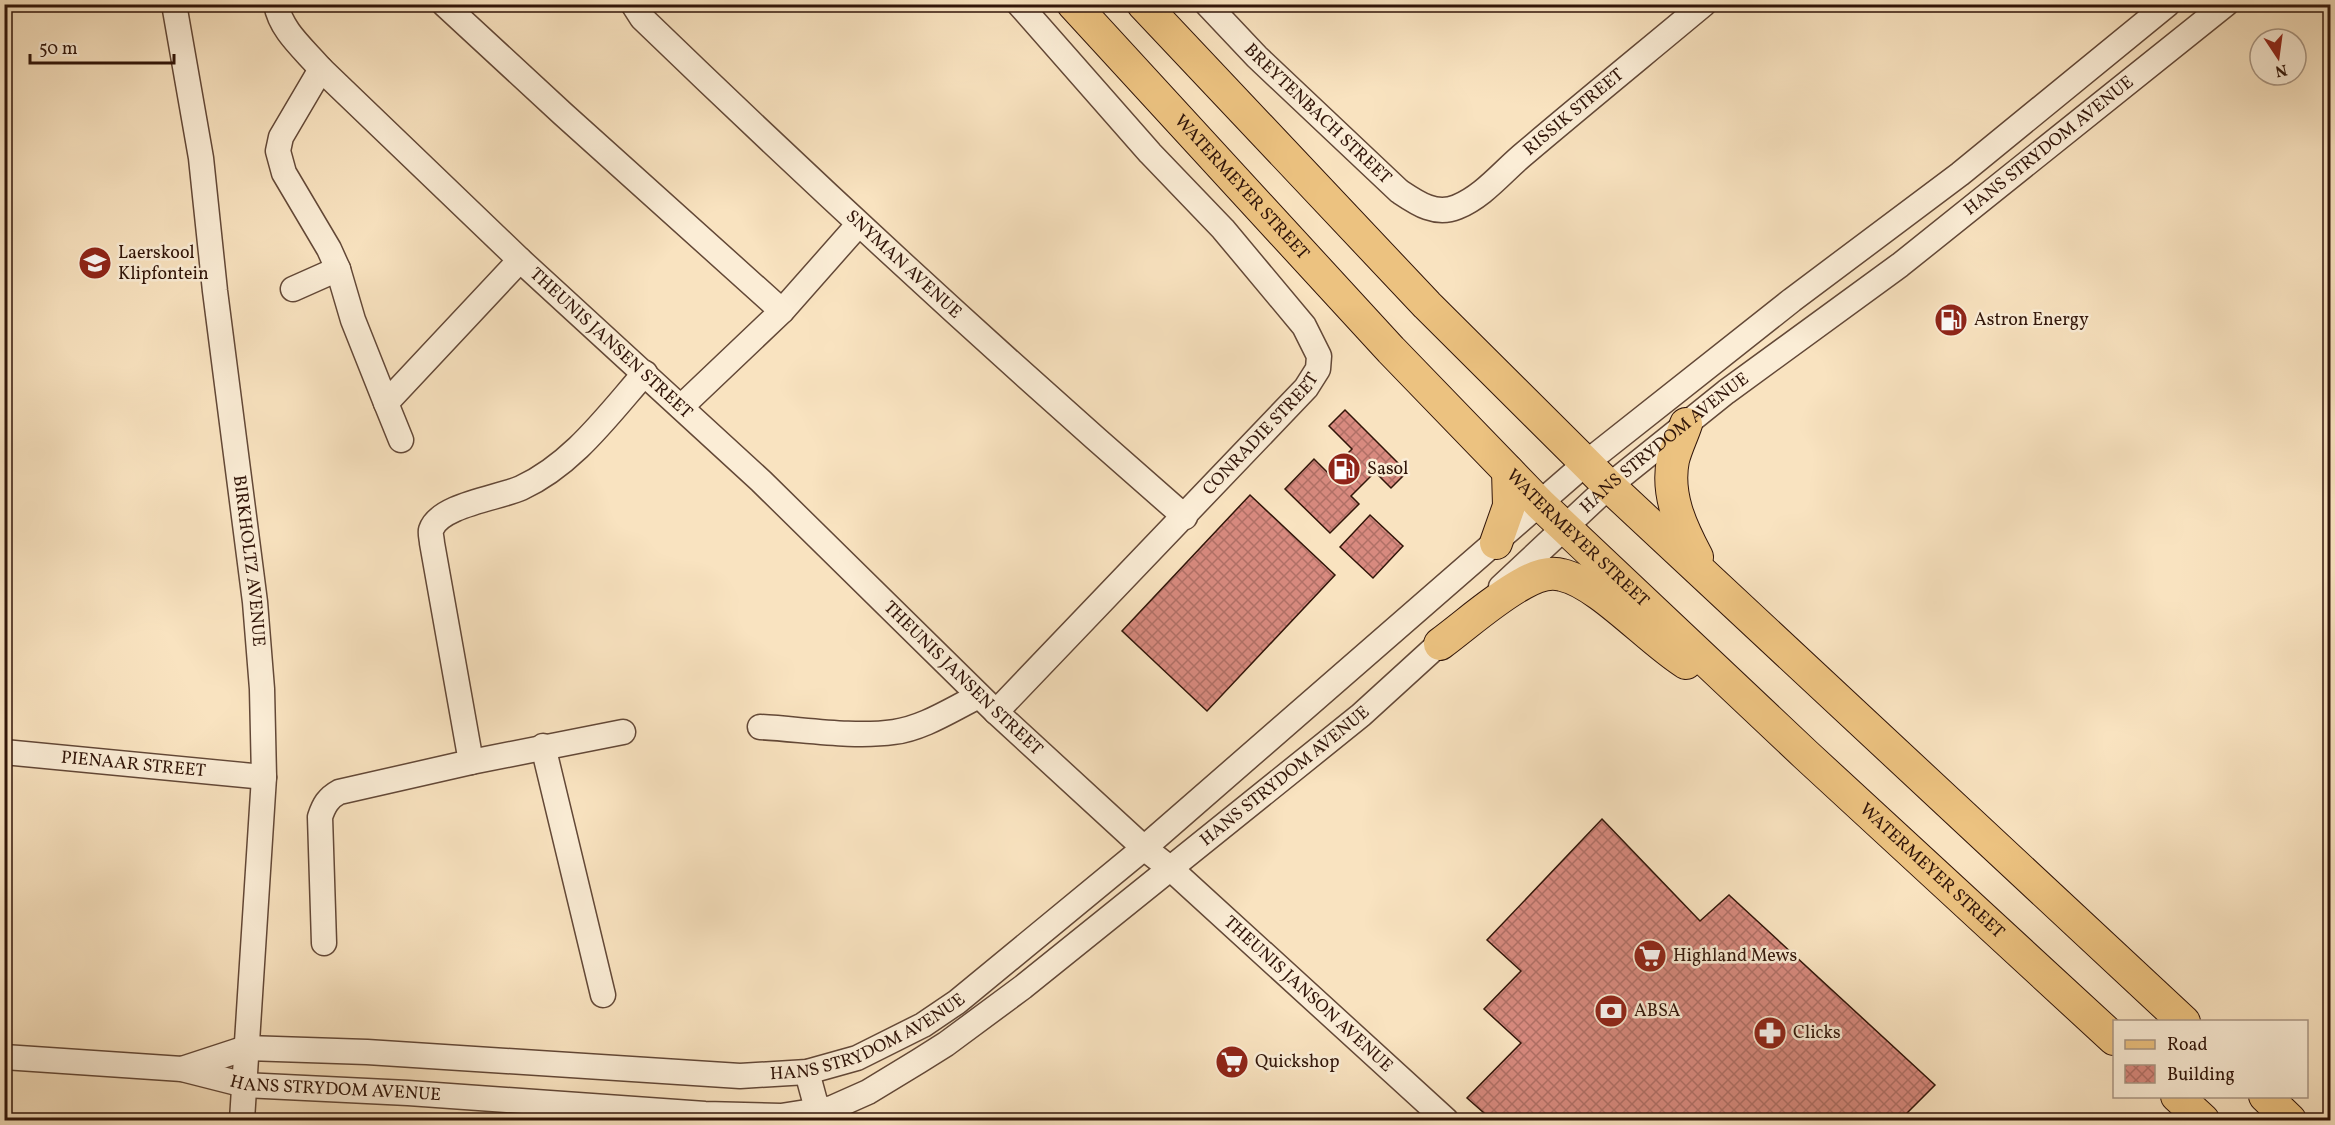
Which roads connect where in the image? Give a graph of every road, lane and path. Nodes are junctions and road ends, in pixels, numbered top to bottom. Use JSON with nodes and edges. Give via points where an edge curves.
{"nodes":[{"id":1,"x":174,"y":4,"type":"edge"},
{"id":2,"x":276,"y":4,"type":"edge"},
{"id":3,"x":444,"y":4,"type":"edge"},
{"id":4,"x":633,"y":4,"type":"edge"},
{"id":5,"x":1019,"y":4,"type":"edge"},
{"id":6,"x":1073,"y":4,"type":"edge"},
{"id":7,"x":1143,"y":4,"type":"edge"},
{"id":8,"x":1207,"y":4,"type":"edge"},
{"id":9,"x":1704,"y":4,"type":"edge"},
{"id":10,"x":2168,"y":4,"type":"edge"},
{"id":11,"x":2223,"y":5,"type":"edge"},
{"id":12,"x":321,"y":69,"type":"junction"},
{"id":13,"x":1437,"y":210,"type":"joint"},
{"id":14,"x":858,"y":225,"type":"junction"},
{"id":15,"x":520,"y":260,"type":"junction"},
{"id":16,"x":339,"y":269,"type":"junction"},
{"id":17,"x":293,"y":288,"type":"dead end"},
{"id":18,"x":782,"y":311,"type":"junction"},
{"id":19,"x":645,"y":373,"type":"junction"},
{"id":20,"x":386,"y":403,"type":"junction"},
{"id":21,"x":681,"y":407,"type":"junction"},
{"id":22,"x":1686,"y":424,"type":"junction"},
{"id":23,"x":401,"y":440,"type":"dead end"},
{"id":24,"x":1586,"y":463,"type":"junction"},
{"id":25,"x":1508,"y":471,"type":"junction"},
{"id":26,"x":1609,"y":486,"type":"junction"},
{"id":27,"x":1540,"y":504,"type":"junction"},
{"id":28,"x":1185,"y":517,"type":"junction"},
{"id":29,"x":1565,"y":527,"type":"junction"},
{"id":30,"x":1496,"y":543,"type":"junction"},
{"id":31,"x":1707,"y":576,"type":"junction"},
{"id":32,"x":1440,"y":644,"type":"junction"},
{"id":33,"x":1748,"y":700,"type":"junction"},
{"id":34,"x":987,"y":704,"type":"junction"},
{"id":35,"x":760,"y":727,"type":"dead end"},
{"id":36,"x":623,"y":732,"type":"dead end"},
{"id":37,"x":543,"y":747,"type":"junction"},
{"id":38,"x":4,"y":752,"type":"edge"},
{"id":39,"x":471,"y":762,"type":"junction"},
{"id":40,"x":264,"y":777,"type":"junction"},
{"id":41,"x":1144,"y":848,"type":"junction"},
{"id":42,"x":1172,"y":869,"type":"junction"},
{"id":43,"x":324,"y":943,"type":"dead end"},
{"id":44,"x":250,"y":994,"type":"junction"},
{"id":45,"x":603,"y":995,"type":"dead end"},
{"id":46,"x":2182,"y":1020,"type":"edge"},
{"id":47,"x":2113,"y":1037,"type":"edge"},
{"id":48,"x":246,"y":1048,"type":"junction"},
{"id":49,"x":289,"y":1049,"type":"junction"},
{"id":50,"x":4,"y":1058,"type":"edge"},
{"id":51,"x":182,"y":1069,"type":"junction"},
{"id":52,"x":807,"y":1072,"type":"junction"},
{"id":53,"x":245,"y":1085,"type":"junction"},
{"id":54,"x":2179,"y":1098,"type":"edge"},
{"id":55,"x":2267,"y":1098,"type":"edge"},
{"id":56,"x":819,"y":1116,"type":"edge"},
{"id":57,"x":242,"y":1120,"type":"edge"},
{"id":58,"x":1446,"y":1120,"type":"edge"},
{"id":59,"x":2204,"y":1120,"type":"edge"},
{"id":60,"x":2290,"y":1120,"type":"edge"}],
"edges":[{"from":1,"to":40,"type":"street","name":"BIRKHOLTZ AVENUE","via":[[201,158],[255,603]]},
{"from":2,"to":12,"type":"street","name":"THEUNIS JANSEN STREET","via":[[287,30]]},
{"from":3,"to":18,"type":"street"},
{"from":4,"to":14,"type":"street","name":"SNYMAN AVENUE","via":[[642,18]]},
{"from":5,"to":28,"type":"street","name":"CONRADIE STREET","via":[[1230,238],[1304,326],[1319,356],[1318,369],[1306,388]]},
{"from":6,"to":25,"type":"main road","name":"WATERMEYER STREET","via":[[1391,350]]},
{"from":7,"to":24,"type":"main road","via":[[1427,305]]},
{"from":8,"to":13,"type":"street","name":"BREYTENBACH STREET","via":[[1257,57],[1399,191],[1422,206]]},
{"from":9,"to":13,"type":"street","name":"RISSIK STREET","via":[[1487,187],[1456,207]]},
{"from":10,"to":24,"type":"street","name":"HANS STRYDOM AVENUE","via":[[1960,174],[1792,300]]},
{"from":11,"to":22,"type":"street","name":"HANS STRYDOM AVENUE","via":[[1900,265]]},
{"from":12,"to":15,"type":"street","name":"THEUNIS JANSEN STREET"},
{"from":12,"to":16,"type":"street","via":[[288,123],[278,150],[284,173]]},
{"from":14,"to":18,"type":"street"},
{"from":14,"to":28,"type":"street","name":"SNYMAN AVENUE"},
{"from":15,"to":19,"type":"street","name":"THEUNIS JANSEN STREET"},
{"from":15,"to":20,"type":"street"},
{"from":16,"to":17,"type":"street"},
{"from":16,"to":20,"type":"street","via":[[353,320]]},
{"from":18,"to":21,"type":"street"},
{"from":19,"to":21,"type":"street","name":"THEUNIS JANSEN STREET"},
{"from":19,"to":39,"type":"street","via":[[584,443],[537,481],[453,509],[439,518],[431,530]]},
{"from":20,"to":23,"type":"street"},
{"from":21,"to":34,"type":"street","name":"THEUNIS JANSEN STREET"},
{"from":22,"to":26,"type":"street","name":"HANS STRYDOM AVENUE"},
{"from":22,"to":31,"type":"main road","via":[[1673,460],[1671,483],[1682,531]]},
{"from":24,"to":26,"type":"main road"},
{"from":24,"to":27,"type":"street","name":"HANS STRYDOM AVENUE"},
{"from":25,"to":27,"type":"main road","name":"WATERMEYER STREET"},
{"from":25,"to":30,"type":"main road","via":[[1509,506]]},
{"from":26,"to":29,"type":"street","name":"HANS STRYDOM AVENUE"},
{"from":26,"to":31,"type":"main road"},
{"from":27,"to":29,"type":"main road","name":"WATERMEYER STREET"},
{"from":27,"to":30,"type":"street","name":"HANS STRYDOM AVENUE"},
{"from":28,"to":34,"type":"street","name":"CONRADIE STREET"},
{"from":29,"to":32,"type":"street","name":"HANS STRYDOM AVENUE"},
{"from":29,"to":33,"type":"main road","name":"WATERMEYER STREET"},
{"from":30,"to":41,"type":"street","name":"HANS STRYDOM AVENUE"},
{"from":31,"to":46,"type":"main road"},
{"from":32,"to":33,"type":"main road","via":[[1523,583],[1551,573],[1562,575],[1578,580],[1673,656]]},
{"from":32,"to":42,"type":"street","name":"HANS STRYDOM AVENUE","via":[[1361,715]]},
{"from":33,"to":47,"type":"main road","name":"WATERMEYER STREET"},
{"from":34,"to":35,"type":"street","name":"CONRADIE STREET","via":[[895,732]]},
{"from":34,"to":41,"type":"street","name":"THEUNIS JANSEN STREET"},
{"from":36,"to":37,"type":"street"},
{"from":37,"to":39,"type":"street"},
{"from":37,"to":45,"type":"street"},
{"from":38,"to":40,"type":"street","name":"PIENAAR STREET"},
{"from":39,"to":43,"type":"street","via":[[339,792],[325,804],[320,816]]},
{"from":40,"to":44,"type":"street","name":"BIRKHOLTZ AVENUE"},
{"from":41,"to":42,"type":"street","name":"THEUNIS JANSEN STREET"},
{"from":41,"to":52,"type":"street","name":"HANS STRYDOM AVENUE","via":[[957,1002],[923,1025],[857,1058]]},
{"from":42,"to":56,"type":"street","name":"HANS STRYDOM AVENUE","via":[[946,1044],[868,1092]]},
{"from":42,"to":58,"type":"street","name":"THEUNIS JANSON AVENUE"},
{"from":44,"to":48,"type":"street","name":"BIRKHOLTZ AVENUE"},
{"from":44,"to":49,"type":"street","via":[[259,1026]]},
{"from":48,"to":49,"type":"street","name":"HANS STRYDOM AVENUE"},
{"from":48,"to":51,"type":"street","name":"HANS STRYDOM AVENUE"},
{"from":48,"to":53,"type":"street","name":"BIRKHOLTZ AVENUE"},
{"from":49,"to":52,"type":"street","name":"HANS STRYDOM AVENUE","via":[[740,1076]]},
{"from":50,"to":51,"type":"street","name":"HANS STRYDOM AVENUE"},
{"from":51,"to":53,"type":"street","name":"HANS STRYDOM AVENUE"},
{"from":52,"to":56,"type":"street"},
{"from":53,"to":56,"type":"street","name":"HANS STRYDOM AVENUE","via":[[705,1114]]},
{"from":53,"to":57,"type":"street","name":"BIRKHOLTZ AVENUE"},
{"from":54,"to":59,"type":"main road"},
{"from":55,"to":60,"type":"main road"}]}
